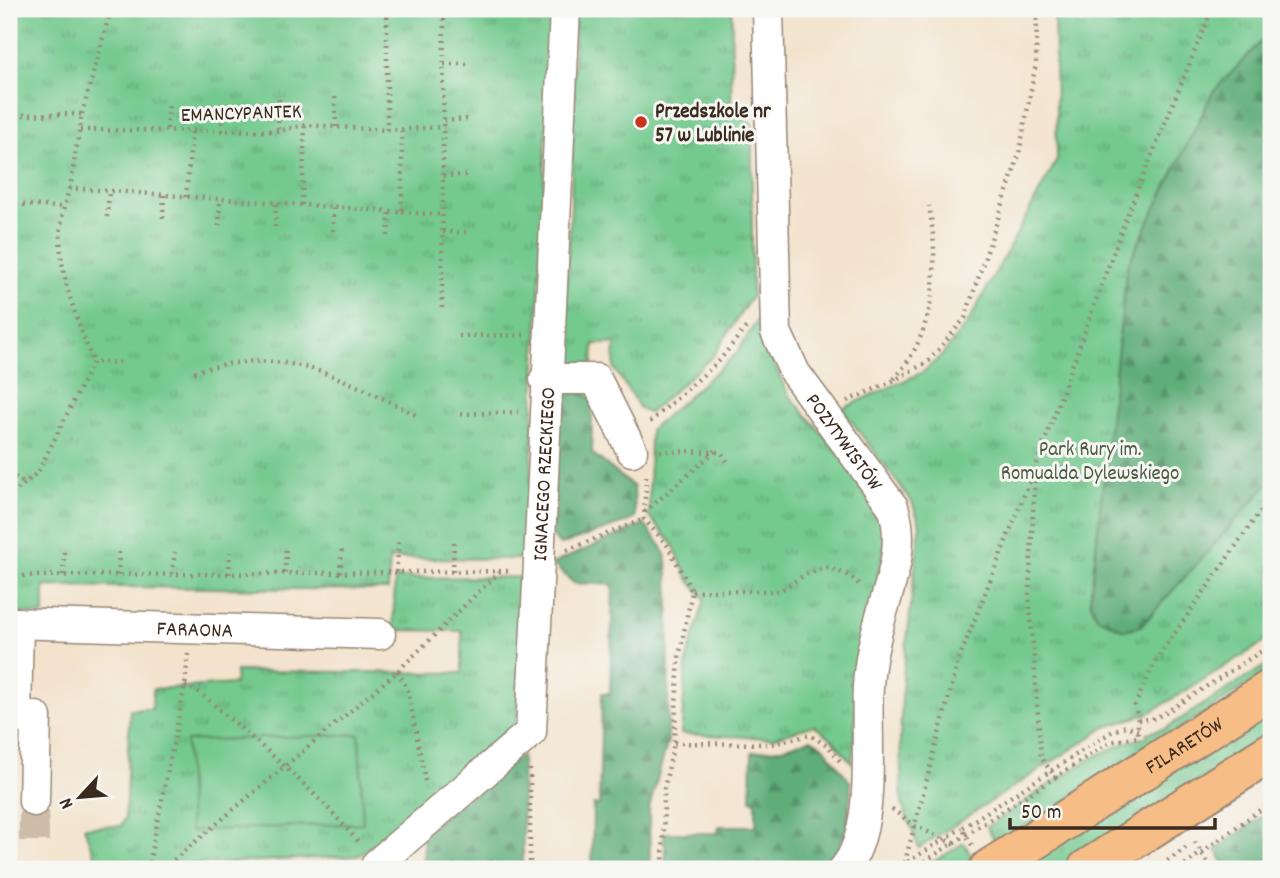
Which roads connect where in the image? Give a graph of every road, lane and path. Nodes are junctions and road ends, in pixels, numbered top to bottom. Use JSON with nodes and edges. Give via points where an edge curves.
{"nodes":[{"id":1,"x":111,"y":9,"type":"edge"},
{"id":2,"x":387,"y":9,"type":"edge"},
{"id":3,"x":444,"y":9,"type":"edge"},
{"id":4,"x":565,"y":9,"type":"edge"},
{"id":5,"x":768,"y":9,"type":"edge"},
{"id":6,"x":1037,"y":9,"type":"edge"},
{"id":7,"x":1212,"y":9,"type":"edge"},
{"id":8,"x":444,"y":64,"type":"junction"},
{"id":9,"x":468,"y":64,"type":"dead end"},
{"id":10,"x":335,"y":97,"type":"dead end"},
{"id":11,"x":279,"y":98,"type":"dead end"},
{"id":12,"x":169,"y":103,"type":"dead end"},
{"id":13,"x":222,"y":104,"type":"dead end"},
{"id":14,"x":82,"y":114,"type":"junction"},
{"id":15,"x":9,"y":115,"type":"edge"},
{"id":16,"x":467,"y":119,"type":"dead end"},
{"id":17,"x":444,"y":124,"type":"junction"},
{"id":18,"x":305,"y":125,"type":"junction"},
{"id":19,"x":336,"y":127,"type":"junction"},
{"id":20,"x":167,"y":129,"type":"junction"},
{"id":21,"x":80,"y":130,"type":"junction"},
{"id":22,"x":278,"y":130,"type":"dead end"},
{"id":23,"x":387,"y":130,"type":"junction"},
{"id":24,"x":402,"y":130,"type":"junction"},
{"id":25,"x":192,"y":131,"type":"junction"},
{"id":26,"x":222,"y":131,"type":"junction"},
{"id":27,"x":466,"y":175,"type":"dead end"},
{"id":28,"x":443,"y":176,"type":"junction"},
{"id":29,"x":70,"y":188,"type":"junction"},
{"id":30,"x":109,"y":191,"type":"junction"},
{"id":31,"x":164,"y":195,"type":"junction"},
{"id":32,"x":186,"y":197,"type":"junction"},
{"id":33,"x":220,"y":200,"type":"junction"},
{"id":34,"x":9,"y":204,"type":"edge"},
{"id":35,"x":276,"y":204,"type":"junction"},
{"id":36,"x":302,"y":205,"type":"junction"},
{"id":37,"x":929,"y":206,"type":"dead end"},
{"id":38,"x":62,"y":207,"type":"junction"},
{"id":39,"x":333,"y":208,"type":"junction"},
{"id":40,"x":390,"y":211,"type":"junction"},
{"id":41,"x":402,"y":212,"type":"junction"},
{"id":42,"x":443,"y":215,"type":"junction"},
{"id":43,"x":107,"y":217,"type":"dead end"},
{"id":44,"x":163,"y":218,"type":"dead end"},
{"id":45,"x":219,"y":226,"type":"dead end"},
{"id":46,"x":275,"y":227,"type":"dead end"},
{"id":47,"x":443,"y":232,"type":"junction"},
{"id":48,"x":466,"y":232,"type":"dead end"},
{"id":49,"x":333,"y":236,"type":"dead end"},
{"id":50,"x":388,"y":236,"type":"dead end"},
{"id":51,"x":442,"y":308,"type":"dead end"},
{"id":52,"x":751,"y":320,"type":"dead end"},
{"id":53,"x":548,"y":334,"type":"junction"},
{"id":54,"x":459,"y":337,"type":"dead end"},
{"id":55,"x":93,"y":362,"type":"junction"},
{"id":56,"x":125,"y":363,"type":"dead end"},
{"id":57,"x":194,"y":372,"type":"dead end"},
{"id":58,"x":545,"y":379,"type":"junction"},
{"id":59,"x":891,"y":382,"type":"junction"},
{"id":60,"x":845,"y":402,"type":"dead end"},
{"id":61,"x":544,"y":412,"type":"junction"},
{"id":62,"x":461,"y":414,"type":"dead end"},
{"id":63,"x":418,"y":416,"type":"dead end"},
{"id":64,"x":647,"y":425,"type":"dead end"},
{"id":65,"x":716,"y":450,"type":"junction"},
{"id":66,"x":639,"y":451,"type":"joint"},
{"id":67,"x":727,"y":461,"type":"dead end"},
{"id":68,"x":1035,"y":468,"type":"junction"},
{"id":69,"x":9,"y":473,"type":"edge"},
{"id":70,"x":25,"y":484,"type":"junction"},
{"id":71,"x":1271,"y":496,"type":"edge"},
{"id":72,"x":645,"y":512,"type":"dead end"},
{"id":73,"x":9,"y":514,"type":"edge"},
{"id":74,"x":399,"y":540,"type":"dead end"},
{"id":75,"x":454,"y":541,"type":"dead end"},
{"id":76,"x":286,"y":546,"type":"dead end"},
{"id":77,"x":342,"y":546,"type":"dead end"},
{"id":78,"x":64,"y":550,"type":"dead end"},
{"id":79,"x":119,"y":551,"type":"dead end"},
{"id":80,"x":174,"y":552,"type":"dead end"},
{"id":81,"x":230,"y":552,"type":"dead end"},
{"id":82,"x":537,"y":563,"type":"junction"},
{"id":83,"x":397,"y":572,"type":"junction"},
{"id":84,"x":453,"y":572,"type":"junction"},
{"id":85,"x":285,"y":573,"type":"junction"},
{"id":86,"x":340,"y":573,"type":"junction"},
{"id":87,"x":172,"y":574,"type":"junction"},
{"id":88,"x":229,"y":574,"type":"junction"},
{"id":89,"x":63,"y":575,"type":"junction"},
{"id":90,"x":118,"y":575,"type":"junction"},
{"id":91,"x":9,"y":576,"type":"edge"},
{"id":92,"x":692,"y":591,"type":"junction"},
{"id":93,"x":884,"y":607,"type":"junction"},
{"id":94,"x":14,"y":623,"type":"edge"},
{"id":95,"x":188,"y":628,"type":"junction"},
{"id":96,"x":380,"y":634,"type":"dead end"},
{"id":97,"x":1271,"y":645,"type":"edge"},
{"id":98,"x":398,"y":671,"type":"junction"},
{"id":99,"x":185,"y":687,"type":"junction"},
{"id":100,"x":1271,"y":689,"type":"edge"},
{"id":101,"x":27,"y":718,"type":"edge"},
{"id":102,"x":1139,"y":720,"type":"junction"},
{"id":103,"x":1150,"y":728,"type":"dead end"},
{"id":104,"x":1138,"y":730,"type":"junction"},
{"id":105,"x":531,"y":732,"type":"junction"},
{"id":106,"x":674,"y":743,"type":"junction"},
{"id":107,"x":1271,"y":752,"type":"edge"},
{"id":108,"x":284,"y":766,"type":"junction"},
{"id":109,"x":1050,"y":770,"type":"junction"},
{"id":110,"x":1057,"y":779,"type":"junction"},
{"id":111,"x":865,"y":793,"type":"junction"},
{"id":112,"x":34,"y":801,"type":"tunnel mouth"},
{"id":113,"x":1271,"y":802,"type":"edge"},
{"id":114,"x":440,"y":809,"type":"junction"},
{"id":115,"x":915,"y":826,"type":"junction"},
{"id":116,"x":962,"y":828,"type":"junction"},
{"id":117,"x":966,"y":835,"type":"junction"},
{"id":118,"x":943,"y":840,"type":"junction"},
{"id":119,"x":1195,"y":842,"type":"dead end"},
{"id":120,"x":954,"y":844,"type":"junction"},
{"id":121,"x":1202,"y":854,"type":"junction"},
{"id":122,"x":981,"y":858,"type":"edge"},
{"id":123,"x":905,"y":866,"type":"edge"},
{"id":124,"x":377,"y":867,"type":"edge"},
{"id":125,"x":148,"y":869,"type":"edge"},
{"id":126,"x":163,"y":869,"type":"edge"},
{"id":127,"x":530,"y":869,"type":"edge"},
{"id":128,"x":663,"y":869,"type":"edge"},
{"id":129,"x":844,"y":869,"type":"edge"},
{"id":130,"x":896,"y":869,"type":"edge"},
{"id":131,"x":913,"y":869,"type":"edge"},
{"id":132,"x":1087,"y":869,"type":"edge"},
{"id":133,"x":1179,"y":869,"type":"edge"},
{"id":134,"x":1211,"y":869,"type":"edge"}],
"edges":[{"from":1,"to":14,"type":"path"},
{"from":2,"to":23,"type":"path"},
{"from":3,"to":8,"type":"path"},
{"from":4,"to":53,"type":"street","name":"IGNACEGO RZECKIEGO"},
{"from":5,"to":93,"type":"street","name":"POZYTYWISTÓW","via":[[776,332],[795,373],[893,507],[900,542]]},
{"from":6,"to":59,"type":"path","via":[[1037,63],[1019,155],[965,318],[929,361]]},
{"from":7,"to":68,"type":"path","via":[[1126,218]]},
{"from":8,"to":9,"type":"path"},
{"from":8,"to":17,"type":"path"},
{"from":10,"to":19,"type":"path"},
{"from":11,"to":22,"type":"path"},
{"from":12,"to":20,"type":"path"},
{"from":13,"to":26,"type":"path"},
{"from":14,"to":15,"type":"path"},
{"from":14,"to":21,"type":"path"},
{"from":16,"to":17,"type":"path","name":"EMANCYPANTEK"},
{"from":17,"to":24,"type":"path","name":"EMANCYPANTEK"},
{"from":17,"to":28,"type":"path"},
{"from":18,"to":19,"type":"path","name":"EMANCYPANTEK"},
{"from":18,"to":26,"type":"path","name":"EMANCYPANTEK","via":[[277,131]]},
{"from":18,"to":36,"type":"path"},
{"from":19,"to":23,"type":"path","name":"EMANCYPANTEK"},
{"from":20,"to":21,"type":"path","name":"EMANCYPANTEK"},
{"from":20,"to":25,"type":"path","name":"EMANCYPANTEK"},
{"from":21,"to":29,"type":"path"},
{"from":23,"to":24,"type":"path","name":"EMANCYPANTEK"},
{"from":24,"to":41,"type":"path"},
{"from":25,"to":26,"type":"path","name":"EMANCYPANTEK"},
{"from":25,"to":32,"type":"path"},
{"from":27,"to":28,"type":"path"},
{"from":28,"to":42,"type":"path"},
{"from":29,"to":30,"type":"path"},
{"from":29,"to":38,"type":"path"},
{"from":30,"to":31,"type":"path"},
{"from":30,"to":43,"type":"path"},
{"from":31,"to":32,"type":"path"},
{"from":31,"to":44,"type":"path"},
{"from":32,"to":33,"type":"path"},
{"from":33,"to":35,"type":"path"},
{"from":33,"to":45,"type":"path"},
{"from":34,"to":38,"type":"path"},
{"from":35,"to":36,"type":"path"},
{"from":35,"to":46,"type":"path"},
{"from":36,"to":39,"type":"path"},
{"from":37,"to":59,"type":"path","via":[[934,233],[932,304],[912,360]]},
{"from":38,"to":55,"type":"path","via":[[62,276]]},
{"from":39,"to":40,"type":"path"},
{"from":39,"to":49,"type":"path"},
{"from":40,"to":41,"type":"path"},
{"from":40,"to":50,"type":"path"},
{"from":41,"to":42,"type":"path"},
{"from":42,"to":47,"type":"path"},
{"from":47,"to":48,"type":"path"},
{"from":47,"to":51,"type":"path"},
{"from":52,"to":64,"type":"path","via":[[719,361]]},
{"from":53,"to":54,"type":"path"},
{"from":53,"to":58,"type":"street","name":"IGNACEGO RZECKIEGO"},
{"from":55,"to":56,"type":"path"},
{"from":55,"to":70,"type":"path","via":[[38,472]]},
{"from":57,"to":63,"type":"path","via":[[216,365],[273,360],[332,373]]},
{"from":58,"to":61,"type":"street","name":"IGNACEGO RZECKIEGO"},
{"from":58,"to":66,"type":"street","via":[[596,379]]},
{"from":59,"to":60,"type":"path"},
{"from":61,"to":62,"type":"path"},
{"from":61,"to":82,"type":"street","name":"IGNACEGO RZECKIEGO"},
{"from":65,"to":66,"type":"path"},
{"from":65,"to":67,"type":"path"},
{"from":65,"to":72,"type":"path"},
{"from":68,"to":109,"type":"path","via":[[1029,594],[1041,758]]},
{"from":68,"to":115,"type":"path","via":[[959,659]]},
{"from":69,"to":70,"type":"path"},
{"from":70,"to":73,"type":"path","via":[[10,496]]},
{"from":71,"to":102,"type":"path","via":[[1156,660],[1135,705]]},
{"from":74,"to":83,"type":"path"},
{"from":75,"to":84,"type":"path"},
{"from":76,"to":85,"type":"path"},
{"from":77,"to":86,"type":"path"},
{"from":78,"to":89,"type":"path"},
{"from":79,"to":90,"type":"path"},
{"from":80,"to":87,"type":"path"},
{"from":81,"to":88,"type":"path"},
{"from":82,"to":92,"type":"path","via":[[644,519],[667,545]]},
{"from":82,"to":105,"type":"street","name":"IGNACEGO RZECKIEGO"},
{"from":83,"to":84,"type":"path"},
{"from":83,"to":86,"type":"path"},
{"from":84,"to":98,"type":"path","via":[[499,571]]},
{"from":85,"to":86,"type":"path"},
{"from":85,"to":88,"type":"path"},
{"from":87,"to":88,"type":"path"},
{"from":87,"to":90,"type":"path"},
{"from":89,"to":90,"type":"path"},
{"from":89,"to":91,"type":"path"},
{"from":92,"to":93,"type":"path","via":[[779,591],[806,574],[828,568],[849,575]]},
{"from":92,"to":106,"type":"path","via":[[679,657]]},
{"from":93,"to":111,"type":"street","name":"POZYTYWISTÓW","via":[[868,683]]},
{"from":94,"to":95,"type":"street","name":"FARAONA"},
{"from":94,"to":101,"type":"street"},
{"from":95,"to":96,"type":"street","name":"FARAONA"},
{"from":95,"to":99,"type":"path"},
{"from":97,"to":102,"type":"path","via":[[1165,713]]},
{"from":98,"to":108,"type":"path"},
{"from":98,"to":114,"type":"path","via":[[408,691],[425,785]]},
{"from":99,"to":108,"type":"path","via":[[199,692]]},
{"from":99,"to":125,"type":"path"},
{"from":100,"to":122,"type":"main road","name":"FILARETÓW"},
{"from":101,"to":112,"type":"street"},
{"from":102,"to":104,"type":"path"},
{"from":103,"to":104,"type":"path"},
{"from":104,"to":109,"type":"path","via":[[1125,726],[1113,730]]},
{"from":104,"to":110,"type":"path","via":[[1138,737],[1110,742]]},
{"from":105,"to":114,"type":"street"},
{"from":105,"to":127,"type":"path"},
{"from":106,"to":111,"type":"path","via":[[772,744],[810,735],[829,747]]},
{"from":106,"to":128,"type":"path","via":[[664,789]]},
{"from":107,"to":132,"type":"main road"},
{"from":108,"to":124,"type":"path","via":[[334,813]]},
{"from":108,"to":126,"type":"path"},
{"from":109,"to":110,"type":"path"},
{"from":109,"to":116,"type":"path"},
{"from":110,"to":117,"type":"path"},
{"from":111,"to":115,"type":"path"},
{"from":111,"to":129,"type":"street","name":"POZYTYWISTÓW","via":[[863,826],[856,851]]},
{"from":113,"to":121,"type":"path"},
{"from":114,"to":124,"type":"street"},
{"from":115,"to":118,"type":"path"},
{"from":115,"to":123,"type":"path"},
{"from":116,"to":117,"type":"path"},
{"from":116,"to":118,"type":"path"},
{"from":117,"to":120,"type":"path"},
{"from":117,"to":122,"type":"path"},
{"from":118,"to":120,"type":"path"},
{"from":118,"to":123,"type":"path"},
{"from":119,"to":121,"type":"path"},
{"from":120,"to":131,"type":"path"},
{"from":121,"to":133,"type":"path"},
{"from":121,"to":134,"type":"path"},
{"from":123,"to":130,"type":"path"}]}
